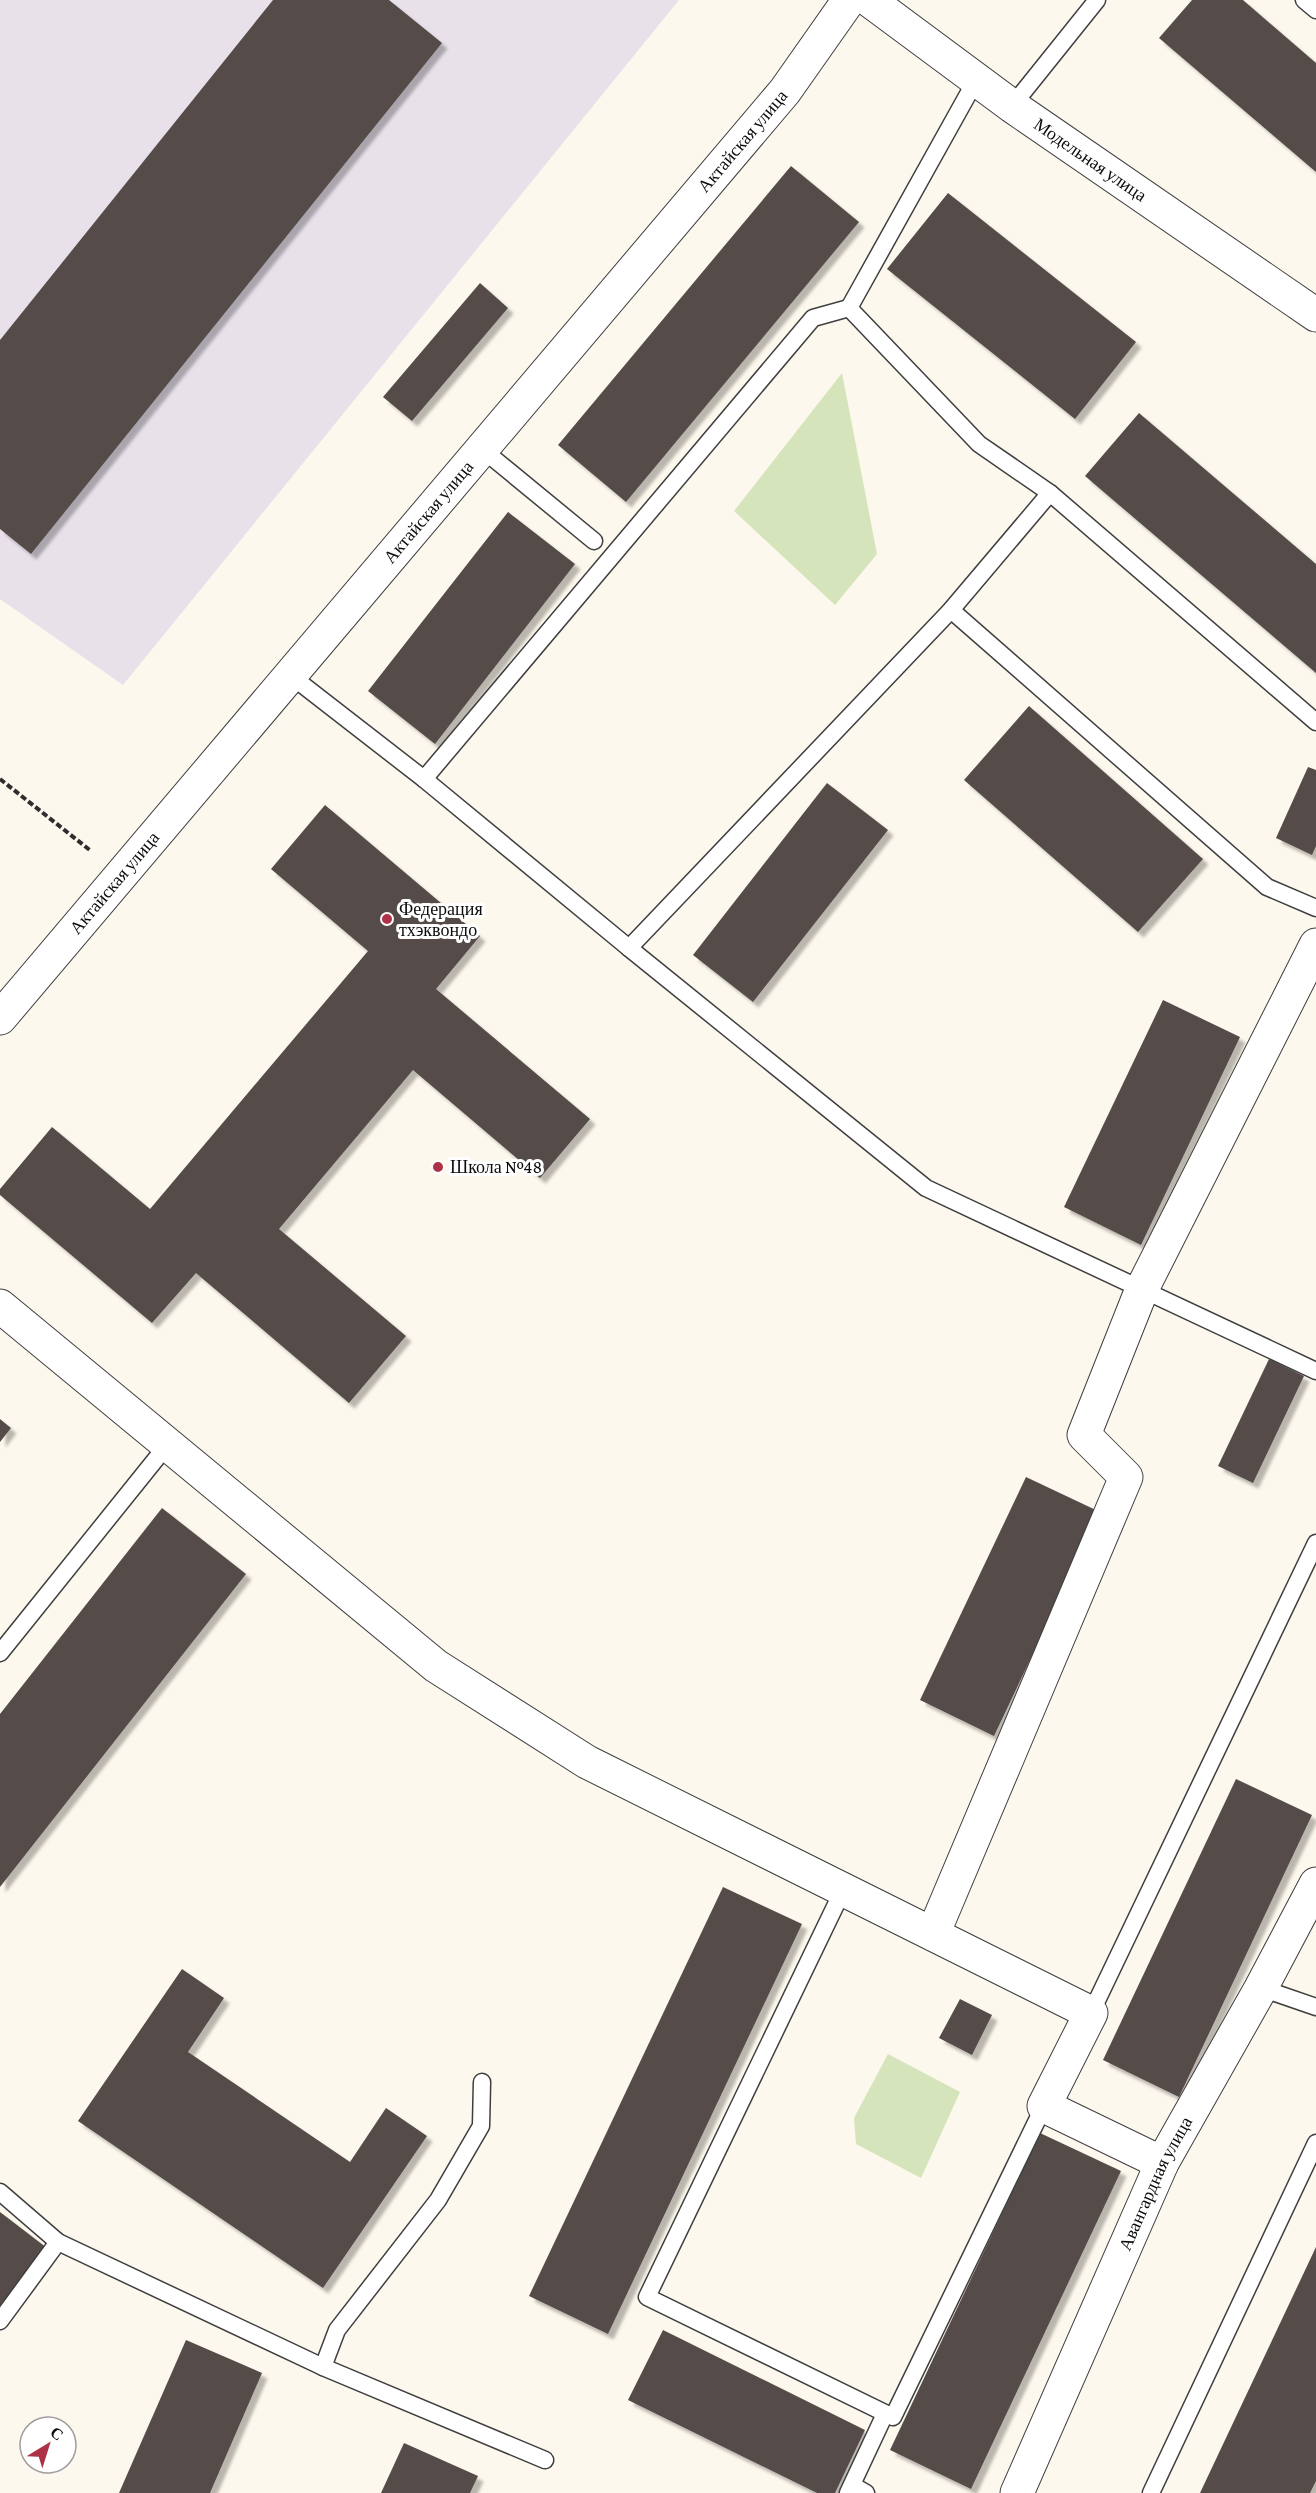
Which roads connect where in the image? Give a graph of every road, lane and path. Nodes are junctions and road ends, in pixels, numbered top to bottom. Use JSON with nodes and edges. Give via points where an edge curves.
{"nodes":[{"id":1,"x":849,"y":0,"type":"edge"},
{"id":2,"x":1097,"y":0,"type":"edge"},
{"id":3,"x":1304,"y":0,"type":"edge"},
{"id":4,"x":881,"y":3,"type":"edge"},
{"id":5,"x":1316,"y":10,"type":"edge"},
{"id":6,"x":976,"y":80,"type":"junction"},
{"id":7,"x":1012,"y":106,"type":"junction"},
{"id":8,"x":849,"y":308,"type":"junction"},
{"id":9,"x":1316,"y":315,"type":"edge"},
{"id":10,"x":482,"y":449,"type":"junction"},
{"id":11,"x":1050,"y":493,"type":"junction"},
{"id":12,"x":594,"y":541,"type":"dead end"},
{"id":13,"x":951,"y":610,"type":"junction"},
{"id":14,"x":290,"y":675,"type":"junction"},
{"id":15,"x":1316,"y":722,"type":"edge"},
{"id":16,"x":0,"y":779,"type":"edge"},
{"id":17,"x":424,"y":779,"type":"junction"},
{"id":18,"x":121,"y":875,"type":"junction"},
{"id":19,"x":1316,"y":908,"type":"edge"},
{"id":20,"x":1316,"y":945,"type":"edge"},
{"id":21,"x":629,"y":948,"type":"junction"},
{"id":22,"x":0,"y":1018,"type":"edge"},
{"id":23,"x":1142,"y":1289,"type":"junction"},
{"id":24,"x":0,"y":1306,"type":"edge"},
{"id":25,"x":1316,"y":1371,"type":"edge"},
{"id":26,"x":168,"y":1444,"type":"junction"},
{"id":27,"x":1316,"y":1544,"type":"edge"},
{"id":28,"x":0,"y":1653,"type":"edge"},
{"id":29,"x":1316,"y":1884,"type":"edge"},
{"id":30,"x":843,"y":1890,"type":"junction"},
{"id":31,"x":933,"y":1934,"type":"junction"},
{"id":32,"x":1261,"y":1988,"type":"junction"},
{"id":33,"x":1316,"y":2007,"type":"edge"},
{"id":34,"x":1091,"y":2013,"type":"junction"},
{"id":35,"x":482,"y":2082,"type":"dead end"},
{"id":36,"x":1044,"y":2106,"type":"junction"},
{"id":37,"x":1316,"y":2143,"type":"edge"},
{"id":38,"x":1162,"y":2163,"type":"junction"},
{"id":39,"x":0,"y":2192,"type":"edge"},
{"id":40,"x":58,"y":2242,"type":"junction"},
{"id":41,"x":0,"y":2321,"type":"edge"},
{"id":42,"x":323,"y":2367,"type":"junction"},
{"id":43,"x":885,"y":2414,"type":"junction"},
{"id":44,"x":545,"y":2460,"type":"dead end"},
{"id":45,"x":856,"y":2490,"type":"edge"},
{"id":46,"x":1017,"y":2493,"type":"edge"},
{"id":47,"x":1151,"y":2493,"type":"edge"}],
"edges":[{"from":1,"to":10,"type":"street","name":"Актайская улица","via":[[785,90]]},
{"from":2,"to":7,"type":"lane"},
{"from":3,"to":5,"type":"lane"},
{"from":4,"to":6,"type":"street","name":"Модельная улица"},
{"from":6,"to":7,"type":"street","name":"Модельная улица"},
{"from":6,"to":8,"type":"lane"},
{"from":7,"to":9,"type":"street","name":"Модельная улица"},
{"from":8,"to":11,"type":"lane","via":[[979,444]]},
{"from":8,"to":17,"type":"lane","via":[[813,318]]},
{"from":10,"to":12,"type":"lane"},
{"from":10,"to":14,"type":"street","name":"Актайская улица"},
{"from":11,"to":13,"type":"lane"},
{"from":11,"to":15,"type":"lane"},
{"from":13,"to":19,"type":"lane","via":[[1267,887]]},
{"from":13,"to":21,"type":"lane"},
{"from":14,"to":17,"type":"lane"},
{"from":14,"to":18,"type":"street","name":"Актайская улица"},
{"from":16,"to":18,"type":"path"},
{"from":17,"to":21,"type":"lane"},
{"from":18,"to":22,"type":"street","name":"Актайская улица"},
{"from":20,"to":23,"type":"street"},
{"from":21,"to":23,"type":"lane","via":[[926,1188]]},
{"from":23,"to":25,"type":"lane"},
{"from":23,"to":31,"type":"street","via":[[1084,1435],[1126,1477]]},
{"from":24,"to":26,"type":"street"},
{"from":26,"to":28,"type":"lane"},
{"from":26,"to":30,"type":"street","via":[[436,1665],[587,1762]]},
{"from":27,"to":34,"type":"lane"},
{"from":29,"to":32,"type":"street","name":"Авангардная улица"},
{"from":30,"to":31,"type":"street"},
{"from":30,"to":43,"type":"lane","via":[[647,2297]]},
{"from":31,"to":34,"type":"street"},
{"from":32,"to":33,"type":"lane"},
{"from":32,"to":38,"type":"street","name":"Авангардная улица"},
{"from":34,"to":36,"type":"street"},
{"from":35,"to":42,"type":"lane","via":[[480,2126],[438,2200],[337,2330]]},
{"from":36,"to":38,"type":"street"},
{"from":36,"to":43,"type":"lane","via":[[893,2416]]},
{"from":37,"to":47,"type":"lane"},
{"from":38,"to":46,"type":"street","name":"Авангардная улица"},
{"from":39,"to":40,"type":"lane"},
{"from":40,"to":41,"type":"lane"},
{"from":40,"to":42,"type":"lane"},
{"from":42,"to":44,"type":"lane"},
{"from":43,"to":45,"type":"lane"}]}
